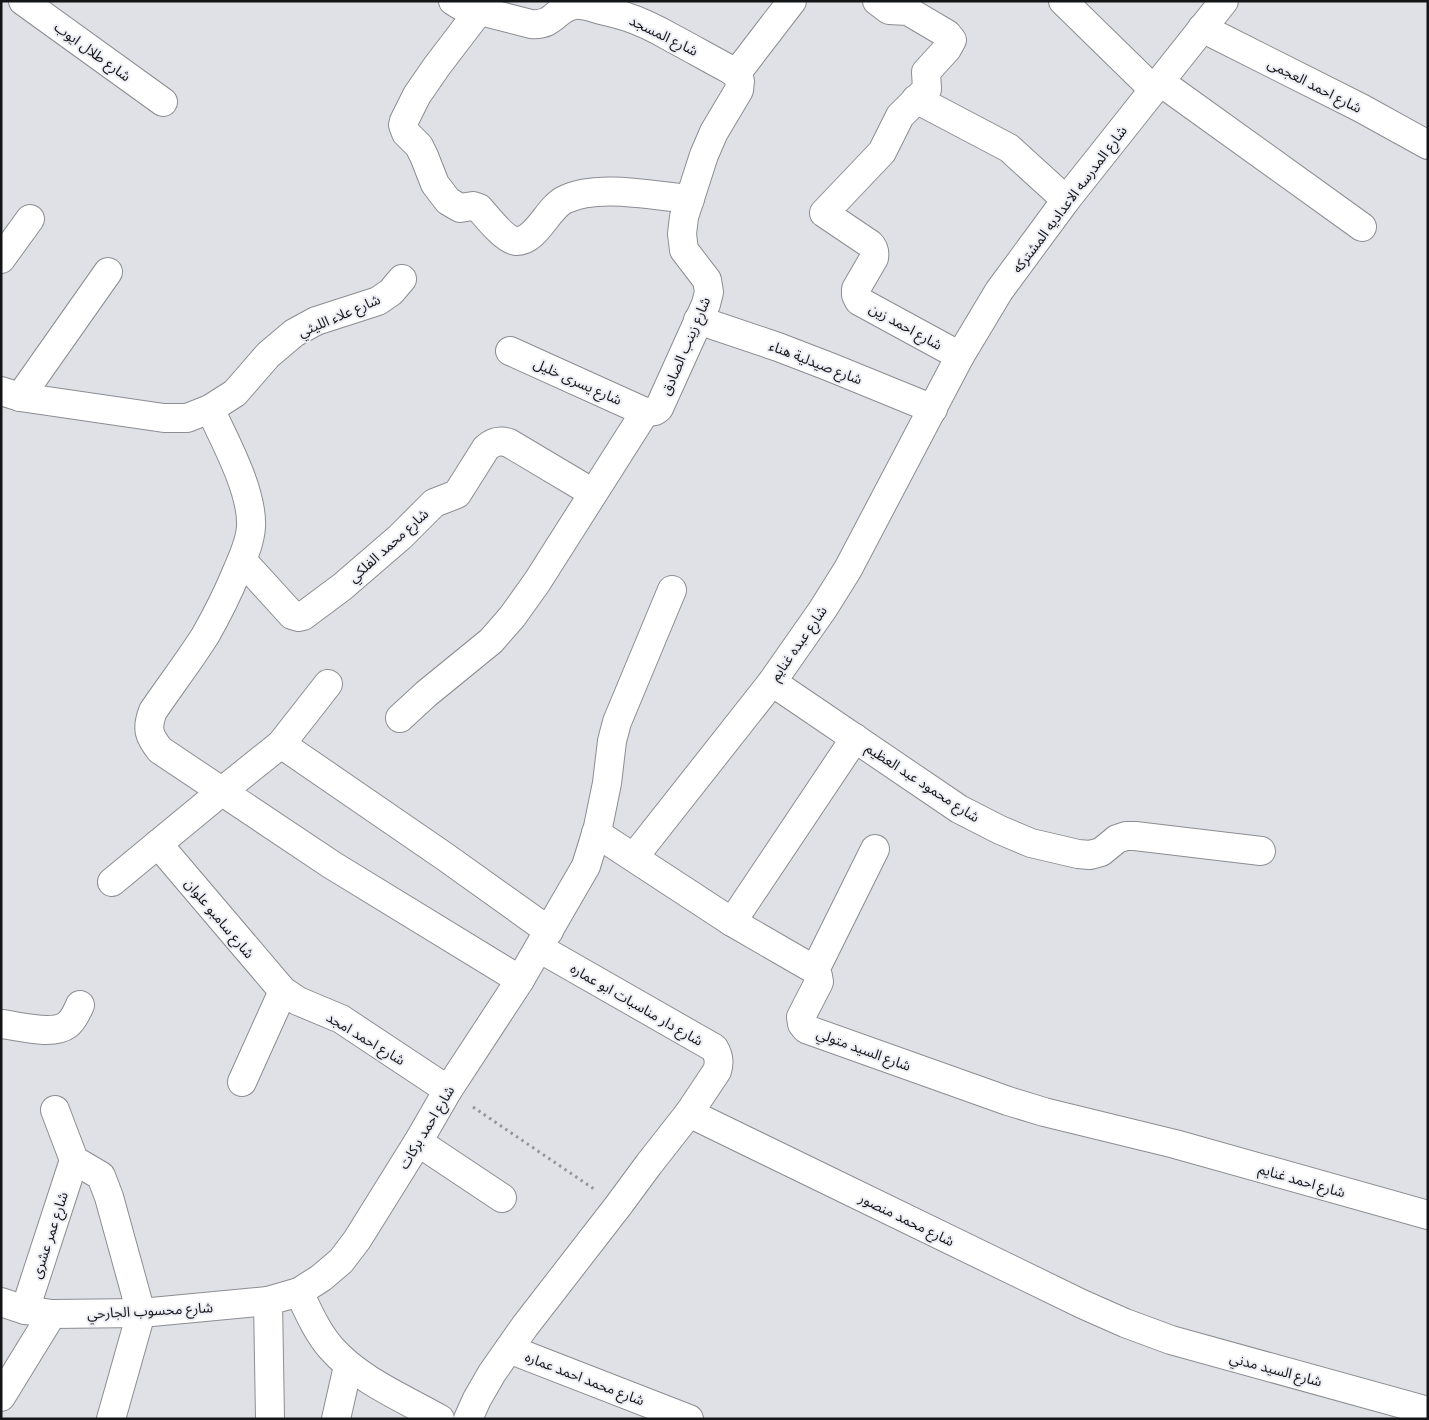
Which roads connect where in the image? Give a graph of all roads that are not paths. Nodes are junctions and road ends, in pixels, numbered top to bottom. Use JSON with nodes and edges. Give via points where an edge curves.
{"nodes":[{"id":1,"x":23,"y":1,"type":"edge"},
{"id":2,"x":453,"y":1,"type":"edge"},
{"id":3,"x":792,"y":1,"type":"edge"},
{"id":4,"x":877,"y":1,"type":"edge"},
{"id":5,"x":1063,"y":1,"type":"edge"},
{"id":6,"x":479,"y":11,"type":"junction"},
{"id":7,"x":1208,"y":11,"type":"edge"},
{"id":8,"x":736,"y":85,"type":"junction"},
{"id":9,"x":1156,"y":86,"type":"junction"},
{"id":10,"x":916,"y":98,"type":"junction"},
{"id":11,"x":163,"y":102,"type":"dead end"},
{"id":12,"x":1428,"y":145,"type":"edge"},
{"id":13,"x":690,"y":199,"type":"junction"},
{"id":14,"x":1066,"y":200,"type":"junction"},
{"id":15,"x":30,"y":219,"type":"dead end"},
{"id":16,"x":1362,"y":227,"type":"dead end"},
{"id":17,"x":1,"y":260,"type":"edge"},
{"id":18,"x":108,"y":272,"type":"dead end"},
{"id":19,"x":402,"y":279,"type":"dead end"},
{"id":20,"x":698,"y":320,"type":"junction"},
{"id":21,"x":510,"y":351,"type":"dead end"},
{"id":22,"x":960,"y":356,"type":"junction"},
{"id":23,"x":10,"y":394,"type":"edge"},
{"id":24,"x":210,"y":409,"type":"junction"},
{"id":25,"x":932,"y":410,"type":"junction"},
{"id":26,"x":645,"y":412,"type":"junction"},
{"id":27,"x":593,"y":493,"type":"junction"},
{"id":28,"x":242,"y":560,"type":"junction"},
{"id":29,"x":672,"y":590,"type":"dead end"},
{"id":30,"x":772,"y":682,"type":"junction"},
{"id":31,"x":328,"y":684,"type":"dead end"},
{"id":32,"x":400,"y":718,"type":"dead end"},
{"id":33,"x":855,"y":738,"type":"junction"},
{"id":34,"x":281,"y":744,"type":"junction"},
{"id":35,"x":221,"y":792,"type":"junction"},
{"id":36,"x":596,"y":832,"type":"junction"},
{"id":37,"x":158,"y":844,"type":"junction"},
{"id":38,"x":875,"y":849,"type":"dead end"},
{"id":39,"x":1261,"y":851,"type":"dead end"},
{"id":40,"x":634,"y":857,"type":"junction"},
{"id":41,"x":112,"y":882,"type":"dead end"},
{"id":42,"x":732,"y":922,"type":"junction"},
{"id":43,"x":544,"y":940,"type":"junction"},
{"id":44,"x":815,"y":970,"type":"junction"},
{"id":45,"x":520,"y":980,"type":"junction"},
{"id":46,"x":283,"y":991,"type":"junction"},
{"id":47,"x":80,"y":1006,"type":"dead end"},
{"id":48,"x":1,"y":1024,"type":"edge"},
{"id":49,"x":242,"y":1082,"type":"dead end"},
{"id":50,"x":448,"y":1090,"type":"junction"},
{"id":51,"x":55,"y":1110,"type":"dead end"},
{"id":52,"x":689,"y":1113,"type":"junction"},
{"id":53,"x":418,"y":1142,"type":"junction"},
{"id":54,"x":1175,"y":1144,"type":"joint"},
{"id":55,"x":74,"y":1160,"type":"junction"},
{"id":56,"x":502,"y":1198,"type":"dead end"},
{"id":57,"x":1428,"y":1216,"type":"edge"},
{"id":58,"x":299,"y":1292,"type":"junction"},
{"id":59,"x":268,"y":1301,"type":"junction"},
{"id":60,"x":13,"y":1306,"type":"edge"},
{"id":61,"x":141,"y":1313,"type":"junction"},
{"id":62,"x":52,"y":1314,"type":"junction"},
{"id":63,"x":1125,"y":1323,"type":"joint"},
{"id":64,"x":509,"y":1349,"type":"junction"},
{"id":65,"x":348,"y":1366,"type":"junction"},
{"id":66,"x":1,"y":1397,"type":"edge"},
{"id":67,"x":1428,"y":1411,"type":"edge"},
{"id":68,"x":111,"y":1419,"type":"edge"},
{"id":69,"x":270,"y":1419,"type":"edge"},
{"id":70,"x":336,"y":1419,"type":"edge"},
{"id":71,"x":440,"y":1419,"type":"edge"},
{"id":72,"x":468,"y":1419,"type":"edge"},
{"id":73,"x":689,"y":1419,"type":"edge"}],
"edges":[{"from":1,"to":11,"type":"street","name":"شارع طلال ايوب"},
{"from":2,"to":6,"type":"street","name":"شارع المسجد"},
{"from":3,"to":8,"type":"street","name":"شارع زينب الصادق"},
{"from":4,"to":10,"type":"street","name":"شارع احمد زين","via":[[889,10],[908,11],[952,40],[926,72],[927,89]]},
{"from":5,"to":9,"type":"street"},
{"from":6,"to":8,"type":"street","name":"شارع المسجد","via":[[540,25],[567,7],[576,5],[628,17],[648,25]]},
{"from":6,"to":13,"type":"street","via":[[436,66],[403,125],[419,146],[435,184],[448,201],[460,208],[479,208],[506,237],[515,241],[529,237],[563,200],[579,194],[596,191]]},
{"from":7,"to":9,"type":"street","name":"شارع المدرسه الاعداديه المشتركه"},
{"from":7,"to":12,"type":"street","name":"شارع احمد العجمى","via":[[1361,108]]},
{"from":8,"to":13,"type":"street","name":"شارع زينب الصادق","via":[[707,147]]},
{"from":9,"to":14,"type":"street","name":"شارع المدرسه الاعداديه المشتركه"},
{"from":9,"to":16,"type":"street"},
{"from":10,"to":14,"type":"street","via":[[1009,148]]},
{"from":10,"to":22,"type":"street","name":"شارع احمد زين","via":[[900,116],[882,152],[824,213],[870,244],[875,252],[856,289],[859,301]]},
{"from":13,"to":20,"type":"street","name":"شارع زينب الصادق","via":[[684,217],[684,250],[707,280],[709,292]]},
{"from":14,"to":22,"type":"street","name":"شارع المدرسه الاعداديه المشتركه","via":[[999,291]]},
{"from":15,"to":17,"type":"street"},
{"from":18,"to":23,"type":"street"},
{"from":19,"to":24,"type":"street","name":"شارع علاء الليثي","via":[[378,301],[316,321],[294,334],[268,355],[235,393]]},
{"from":20,"to":25,"type":"street","name":"شارع صيدلية هناء","via":[[822,363]]},
{"from":20,"to":26,"type":"street","name":"شارع زينب الصادق","via":[[659,408]]},
{"from":21,"to":26,"type":"street","name":"شارع يسرى خليل"},
{"from":22,"to":25,"type":"street","name":"شارع المدرسه الاعداديه المشتركه"},
{"from":23,"to":24,"type":"street","name":"شارع علاء الليثي","via":[[164,418],[187,418]]},
{"from":24,"to":28,"type":"street","via":[[237,467],[248,504],[251,527]]},
{"from":25,"to":30,"type":"street","name":"شارع عبده غنايم","via":[[848,569]]},
{"from":26,"to":27,"type":"street"},
{"from":27,"to":28,"type":"street","name":"شارع محمد الفلكي","via":[[509,443],[497,441],[486,448],[456,494],[434,503],[400,538],[303,616],[292,614]]},
{"from":27,"to":32,"type":"street","via":[[512,617],[491,640]]},
{"from":28,"to":35,"type":"street","via":[[205,635],[149,721],[152,740],[160,750]]},
{"from":29,"to":36,"type":"street","name":"شارع احمد بركات","via":[[617,722]]},
{"from":30,"to":33,"type":"street","name":"شارع محمود عبد العظيم"},
{"from":30,"to":40,"type":"street","name":"شارع عبده غنايم"},
{"from":31,"to":34,"type":"street"},
{"from":33,"to":39,"type":"street","name":"شارع محمود عبد العظيم","via":[[959,809],[1031,843],[1090,855],[1101,852],[1117,839],[1135,836]]},
{"from":33,"to":42,"type":"street"},
{"from":34,"to":35,"type":"street"},
{"from":34,"to":43,"type":"street","via":[[444,856]]},
{"from":35,"to":37,"type":"street"},
{"from":35,"to":45,"type":"street","via":[[332,865]]},
{"from":36,"to":40,"type":"street"},
{"from":36,"to":43,"type":"street","name":"شارع احمد بركات","via":[[586,866]]},
{"from":37,"to":41,"type":"street"},
{"from":37,"to":46,"type":"street","name":"شارع سامبو علوان"},
{"from":38,"to":44,"type":"street"},
{"from":40,"to":42,"type":"street"},
{"from":42,"to":44,"type":"street"},
{"from":43,"to":45,"type":"street","name":"شارع احمد بركات"},
{"from":43,"to":52,"type":"street","name":"شارع دار مناسبات ابو عماره","via":[[714,1048],[719,1060],[717,1071]]},
{"from":44,"to":54,"type":"street","name":"شارع السيد متولي","via":[[818,982],[801,1017],[806,1029],[1044,1112]]},
{"from":45,"to":50,"type":"street","name":"شارع احمد بركات"},
{"from":46,"to":49,"type":"street"},
{"from":46,"to":50,"type":"street","name":"شارع احمد امجد","via":[[341,1019]]},
{"from":47,"to":48,"type":"street","via":[[69,1024],[60,1029],[51,1031]]},
{"from":50,"to":53,"type":"street","name":"شارع احمد بركات"},
{"from":51,"to":55,"type":"street"},
{"from":52,"to":63,"type":"street","name":"شارع محمد منصور"},
{"from":52,"to":64,"type":"street"},
{"from":53,"to":56,"type":"street"},
{"from":53,"to":58,"type":"street","name":"شارع احمد بركات","via":[[341,1261]]},
{"from":54,"to":57,"type":"street","name":"شارع احمد غنايم"},
{"from":55,"to":60,"type":"street","name":"شارع عمر عشرى"},
{"from":55,"to":61,"type":"street","via":[[101,1176]]},
{"from":58,"to":59,"type":"street","name":"شارع محسوب الجارحي"},
{"from":58,"to":65,"type":"street","via":[[315,1325]]},
{"from":59,"to":61,"type":"street","name":"شارع محسوب الجارحي"},
{"from":59,"to":69,"type":"street"},
{"from":60,"to":62,"type":"street","name":"شارع محسوب الجارحي"},
{"from":61,"to":62,"type":"street","name":"شارع محسوب الجارحي"},
{"from":61,"to":68,"type":"street"},
{"from":62,"to":66,"type":"street"},
{"from":63,"to":67,"type":"street","name":"شارع السيد مدني","via":[[1171,1340]]},
{"from":64,"to":72,"type":"street","via":[[492,1373]]},
{"from":64,"to":73,"type":"street","name":"شارع محمد احمد عماره"},
{"from":65,"to":70,"type":"street"},
{"from":65,"to":71,"type":"street"}]}
